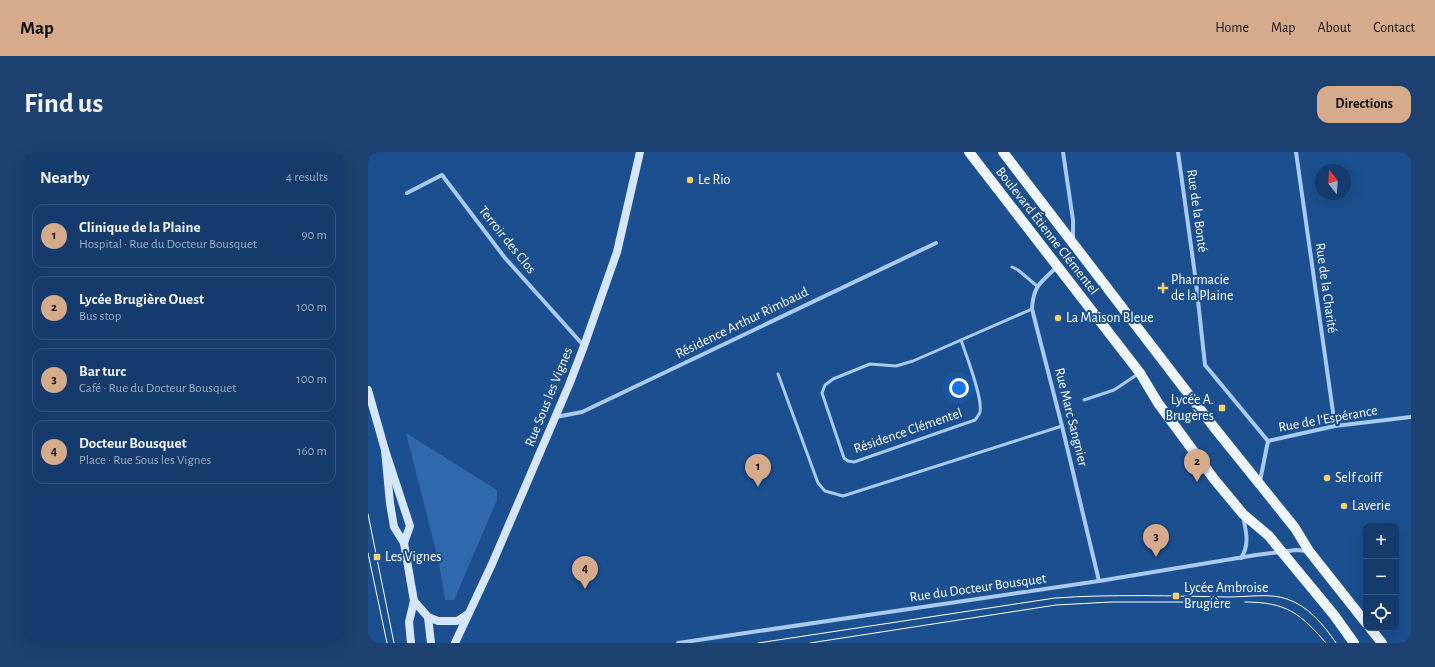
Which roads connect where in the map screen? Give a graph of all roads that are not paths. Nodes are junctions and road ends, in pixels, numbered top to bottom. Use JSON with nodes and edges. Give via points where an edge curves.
{"nodes":[{"id":1,"x":640,"y":152,"type":"edge"},
{"id":2,"x":969,"y":152,"type":"edge"},
{"id":3,"x":1003,"y":152,"type":"edge"},
{"id":4,"x":1063,"y":152,"type":"edge"},
{"id":5,"x":1178,"y":152,"type":"edge"},
{"id":6,"x":1296,"y":152,"type":"edge"},
{"id":7,"x":407,"y":193,"type":"dead end"},
{"id":8,"x":1073,"y":242,"type":"junction"},
{"id":9,"x":936,"y":243,"type":"dead end"},
{"id":10,"x":1012,"y":267,"type":"dead end"},
{"id":11,"x":1057,"y":267,"type":"junction"},
{"id":12,"x":1037,"y":286,"type":"junction"},
{"id":13,"x":1032,"y":309,"type":"junction"},
{"id":14,"x":961,"y":340,"type":"junction"},
{"id":15,"x":584,"y":346,"type":"junction"},
{"id":16,"x":778,"y":374,"type":"dead end"},
{"id":17,"x":1140,"y":374,"type":"junction"},
{"id":18,"x":368,"y":390,"type":"edge"},
{"id":19,"x":1084,"y":400,"type":"dead end"},
{"id":20,"x":555,"y":417,"type":"junction"},
{"id":21,"x":1411,"y":417,"type":"edge"},
{"id":22,"x":1062,"y":426,"type":"junction"},
{"id":23,"x":1335,"y":426,"type":"junction"},
{"id":24,"x":1268,"y":441,"type":"junction"},
{"id":25,"x":385,"y":450,"type":"junction"},
{"id":26,"x":1259,"y":484,"type":"junction"},
{"id":27,"x":1243,"y":514,"type":"junction"},
{"id":28,"x":404,"y":544,"type":"junction"},
{"id":29,"x":1309,"y":551,"type":"junction"},
{"id":30,"x":1282,"y":552,"type":"junction"},
{"id":31,"x":1241,"y":558,"type":"junction"},
{"id":32,"x":1099,"y":581,"type":"junction"},
{"id":33,"x":414,"y":601,"type":"junction"},
{"id":34,"x":469,"y":614,"type":"junction"},
{"id":35,"x":428,"y":617,"type":"junction"},
{"id":36,"x":1363,"y":619,"type":"edge"},
{"id":37,"x":1372,"y":631,"type":"edge"},
{"id":38,"x":410,"y":643,"type":"edge"},
{"id":39,"x":431,"y":643,"type":"edge"},
{"id":40,"x":455,"y":643,"type":"edge"},
{"id":41,"x":678,"y":643,"type":"edge"},
{"id":42,"x":1354,"y":643,"type":"edge"},
{"id":43,"x":1382,"y":643,"type":"edge"}],
"edges":[{"from":1,"to":15,"type":"street","name":"Rue Sous les Vignes","via":[[617,252]]},
{"from":2,"to":11,"type":"main road","name":"Boulevard Étienne Clémentel"},
{"from":3,"to":8,"type":"main road","name":"Boulevard Étienne Clémentel"},
{"from":4,"to":8,"type":"street","via":[[1073,220]]},
{"from":5,"to":24,"type":"street","name":"Rue de la Bonté","via":[[1205,365]]},
{"from":6,"to":23,"type":"street","name":"Rue de la Charité"},
{"from":7,"to":15,"type":"street","name":"Terroir des Clos","via":[[442,175],[505,258]]},
{"from":8,"to":26,"type":"main road","name":"Boulevard Étienne Clémentel"},
{"from":9,"to":20,"type":"street","name":"Résidence Arthur Rimbaud","via":[[582,412]]},
{"from":10,"to":12,"type":"lane"},
{"from":11,"to":12,"type":"street"},
{"from":11,"to":17,"type":"main road","name":"Boulevard Étienne Clémentel"},
{"from":12,"to":13,"type":"street","name":"Rue Marc Sangnier","via":[[1032,297]]},
{"from":13,"to":14,"type":"lane","name":"Résidence Clémentel"},
{"from":13,"to":22,"type":"street","name":"Rue Marc Sangnier"},
{"from":14,"to":14,"type":"lane","name":"Résidence Clémentel","via":[[896,366],[870,364],[833,379],[825,385],[822,393],[844,458],[854,462],[975,420],[980,410],[978,397]]},
{"from":15,"to":20,"type":"street","name":"Rue Sous les Vignes"},
{"from":16,"to":22,"type":"lane","via":[[818,483],[825,491],[843,496]]},
{"from":17,"to":19,"type":"lane","via":[[1114,390]]},
{"from":17,"to":27,"type":"main road","name":"Boulevard Étienne Clémentel","via":[[1158,403]]},
{"from":18,"to":25,"type":"street"},
{"from":20,"to":34,"type":"street","name":"Rue Sous les Vignes"},
{"from":21,"to":23,"type":"street","name":"Rue de l'Espérance"},
{"from":22,"to":32,"type":"street","name":"Rue Marc Sangnier"},
{"from":23,"to":24,"type":"street","name":"Rue de l'Espérance"},
{"from":24,"to":26,"type":"street","name":"Rue de l'Espérance"},
{"from":25,"to":28,"type":"street","via":[[394,527]]},
{"from":25,"to":28,"type":"street","via":[[410,526]]},
{"from":26,"to":29,"type":"main road","name":"Boulevard Étienne Clémentel","via":[[1295,528]]},
{"from":27,"to":30,"type":"main road","name":"Boulevard Étienne Clémentel","via":[[1269,536]]},
{"from":27,"to":31,"type":"street","via":[[1247,542]]},
{"from":28,"to":33,"type":"street"},
{"from":29,"to":30,"type":"street"},
{"from":29,"to":36,"type":"main road","name":"Boulevard Étienne Clémentel"},
{"from":30,"to":31,"type":"street","name":"Rue du Docteur Bousquet"},
{"from":30,"to":42,"type":"main road","name":"Boulevard Étienne Clémentel"},
{"from":31,"to":32,"type":"street","name":"Rue du Docteur Bousquet"},
{"from":32,"to":41,"type":"street","name":"Rue du Docteur Bousquet"},
{"from":33,"to":35,"type":"street"},
{"from":33,"to":38,"type":"street","via":[[409,622]]},
{"from":34,"to":35,"type":"street","via":[[457,621],[438,621]]},
{"from":34,"to":40,"type":"street","name":"Rue Sous les Vignes"},
{"from":35,"to":39,"type":"street"},
{"from":37,"to":43,"type":"main road"}]}
